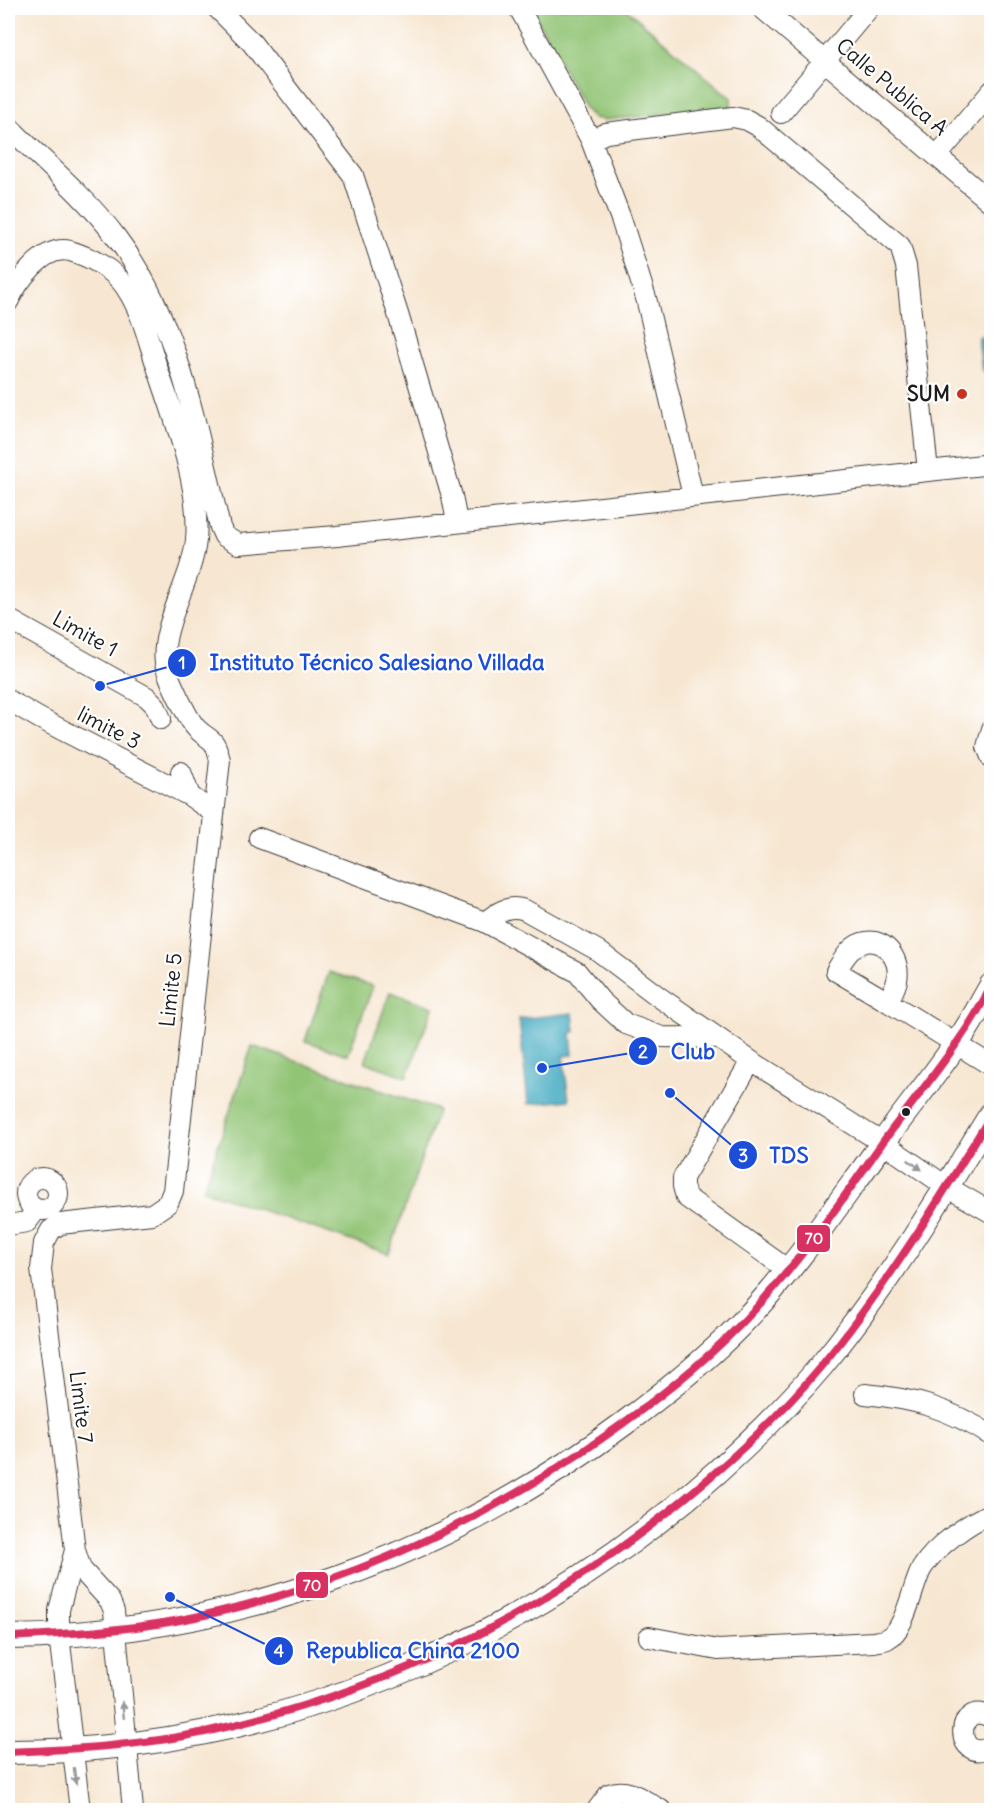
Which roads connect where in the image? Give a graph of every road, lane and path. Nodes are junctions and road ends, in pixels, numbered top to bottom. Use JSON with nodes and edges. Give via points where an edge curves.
{"nodes":[{"id":1,"x":217,"y":8,"type":"edge"},
{"id":2,"x":519,"y":8,"type":"edge"},
{"id":3,"x":762,"y":8,"type":"edge"},
{"id":4,"x":869,"y":8,"type":"edge"},
{"id":5,"x":824,"y":60,"type":"junction"},
{"id":6,"x":992,"y":91,"type":"edge"},
{"id":7,"x":781,"y":113,"type":"dead end"},
{"id":8,"x":8,"y":126,"type":"edge"},
{"id":9,"x":591,"y":140,"type":"junction"},
{"id":10,"x":937,"y":156,"type":"junction"},
{"id":11,"x":992,"y":203,"type":"edge"},
{"id":12,"x":8,"y":302,"type":"edge"},
{"id":13,"x":992,"y":464,"type":"edge"},
{"id":14,"x":928,"y":471,"type":"junction"},
{"id":15,"x":693,"y":496,"type":"junction"},
{"id":16,"x":457,"y":522,"type":"junction"},
{"id":17,"x":8,"y":619,"type":"edge"},
{"id":18,"x":8,"y":700,"type":"edge"},
{"id":19,"x":161,"y":719,"type":"dead end"},
{"id":20,"x":992,"y":729,"type":"edge"},
{"id":21,"x":992,"y":759,"type":"edge"},
{"id":22,"x":181,"y":772,"type":"dead end"},
{"id":23,"x":190,"y":796,"type":"junction"},
{"id":24,"x":214,"y":813,"type":"junction"},
{"id":25,"x":259,"y":838,"type":"dead end"},
{"id":26,"x":485,"y":922,"type":"junction"},
{"id":27,"x":992,"y":985,"type":"edge"},
{"id":28,"x":888,"y":1002,"type":"dead end"},
{"id":29,"x":718,"y":1038,"type":"junction"},
{"id":30,"x":956,"y":1044,"type":"junction"},
{"id":31,"x":751,"y":1061,"type":"junction"},
{"id":32,"x":992,"y":1066,"type":"edge"},
{"id":33,"x":992,"y":1113,"type":"edge"},
{"id":34,"x":883,"y":1143,"type":"junction"},
{"id":35,"x":947,"y":1187,"type":"junction"},
{"id":36,"x":36,"y":1209,"type":"dead end"},
{"id":37,"x":992,"y":1214,"type":"edge"},
{"id":38,"x":69,"y":1223,"type":"joint"},
{"id":39,"x":8,"y":1225,"type":"edge"},
{"id":40,"x":788,"y":1270,"type":"junction"},
{"id":41,"x":865,"y":1394,"type":"dead end"},
{"id":42,"x":992,"y":1437,"type":"edge"},
{"id":43,"x":992,"y":1513,"type":"edge"},
{"id":44,"x":75,"y":1550,"type":"junction"},
{"id":45,"x":115,"y":1630,"type":"junction"},
{"id":46,"x":59,"y":1635,"type":"junction"},
{"id":47,"x":8,"y":1637,"type":"edge"},
{"id":48,"x":649,"y":1637,"type":"dead end"},
{"id":49,"x":992,"y":1718,"type":"edge"},
{"id":50,"x":127,"y":1746,"type":"junction"},
{"id":51,"x":992,"y":1746,"type":"edge"},
{"id":52,"x":72,"y":1751,"type":"junction"},
{"id":53,"x":8,"y":1752,"type":"edge"},
{"id":54,"x":80,"y":1810,"type":"edge"},
{"id":55,"x":133,"y":1810,"type":"edge"},
{"id":56,"x":597,"y":1810,"type":"edge"},
{"id":57,"x":661,"y":1810,"type":"edge"}],
"edges":[{"from":1,"to":16,"type":"street","via":[[252,43],[353,175],[398,314]]},
{"from":2,"to":9,"type":"street"},
{"from":3,"to":5,"type":"street","name":"Calle Publica A"},
{"from":4,"to":5,"type":"street"},
{"from":5,"to":7,"type":"street"},
{"from":5,"to":10,"type":"street","name":"Calle Publica A"},
{"from":6,"to":10,"type":"street"},
{"from":8,"to":16,"type":"street","via":[[100,218],[151,292],[178,363],[224,536],[247,545]]},
{"from":9,"to":14,"type":"street","via":[[606,133],[664,125],[733,117],[747,120],[900,246],[906,266]]},
{"from":9,"to":15,"type":"street","via":[[646,298]]},
{"from":10,"to":11,"type":"street","name":"Calle Publica A"},
{"from":12,"to":24,"type":"street","name":"Limite 5","via":[[24,275],[59,249],[97,262],[112,273],[126,287],[136,306],[175,419],[197,510],[194,558],[171,621],[165,664],[196,728],[217,747],[220,760]]},
{"from":13,"to":14,"type":"street"},
{"from":14,"to":15,"type":"street"},
{"from":15,"to":16,"type":"street"},
{"from":17,"to":19,"type":"street","name":"Limite 1","via":[[147,697]]},
{"from":18,"to":23,"type":"street","name":"limite 3"},
{"from":20,"to":21,"type":"street","via":[[987,747]]},
{"from":22,"to":23,"type":"street"},
{"from":23,"to":24,"type":"street","name":"limite 3"},
{"from":24,"to":38,"type":"street","name":"Limite 5","via":[[176,1173],[168,1203],[142,1216]]},
{"from":25,"to":26,"type":"street"},
{"from":26,"to":29,"type":"street","via":[[577,972],[626,1024],[662,1037]]},
{"from":26,"to":29,"type":"street","via":[[509,908],[525,910],[597,950]]},
{"from":27,"to":30,"type":"main road"},
{"from":28,"to":30,"type":"street"},
{"from":29,"to":31,"type":"street"},
{"from":30,"to":32,"type":"street"},
{"from":30,"to":34,"type":"main road"},
{"from":31,"to":34,"type":"street"},
{"from":31,"to":40,"type":"street","via":[[683,1178],[683,1186],[686,1197]]},
{"from":33,"to":35,"type":"main road"},
{"from":34,"to":35,"type":"street","one_way":true},
{"from":34,"to":40,"type":"main road"},
{"from":35,"to":37,"type":"street"},
{"from":35,"to":50,"type":"main road","via":[[852,1326],[788,1403],[690,1496],[585,1575],[492,1630],[389,1678],[238,1725]]},
{"from":36,"to":39,"type":"street","via":[[27,1222]]},
{"from":38,"to":44,"type":"street","name":"Limite 7","via":[[60,1224],[47,1236],[41,1269]]},
{"from":40,"to":45,"type":"main road","via":[[740,1325],[666,1392],[580,1456],[471,1521],[389,1558],[281,1597],[223,1612]]},
{"from":41,"to":42,"type":"street","via":[[943,1409]]},
{"from":43,"to":48,"type":"street","via":[[953,1537],[927,1562],[900,1625],[886,1639],[718,1650]]},
{"from":44,"to":45,"type":"street","via":[[81,1569],[110,1601]]},
{"from":44,"to":46,"type":"street","via":[[59,1610]]},
{"from":45,"to":46,"type":"main road"},
{"from":50,"to":45,"type":"street","one_way":true},
{"from":46,"to":47,"type":"main road"},
{"from":46,"to":52,"type":"street"},
{"from":49,"to":51,"type":"street","via":[[973,1715],[962,1729],[964,1741],[973,1749]]},
{"from":50,"to":52,"type":"main road"},
{"from":50,"to":55,"type":"street"},
{"from":52,"to":53,"type":"main road"},
{"from":52,"to":54,"type":"street","one_way":true},
{"from":56,"to":57,"type":"street","via":[[609,1794],[623,1790]]}]}
